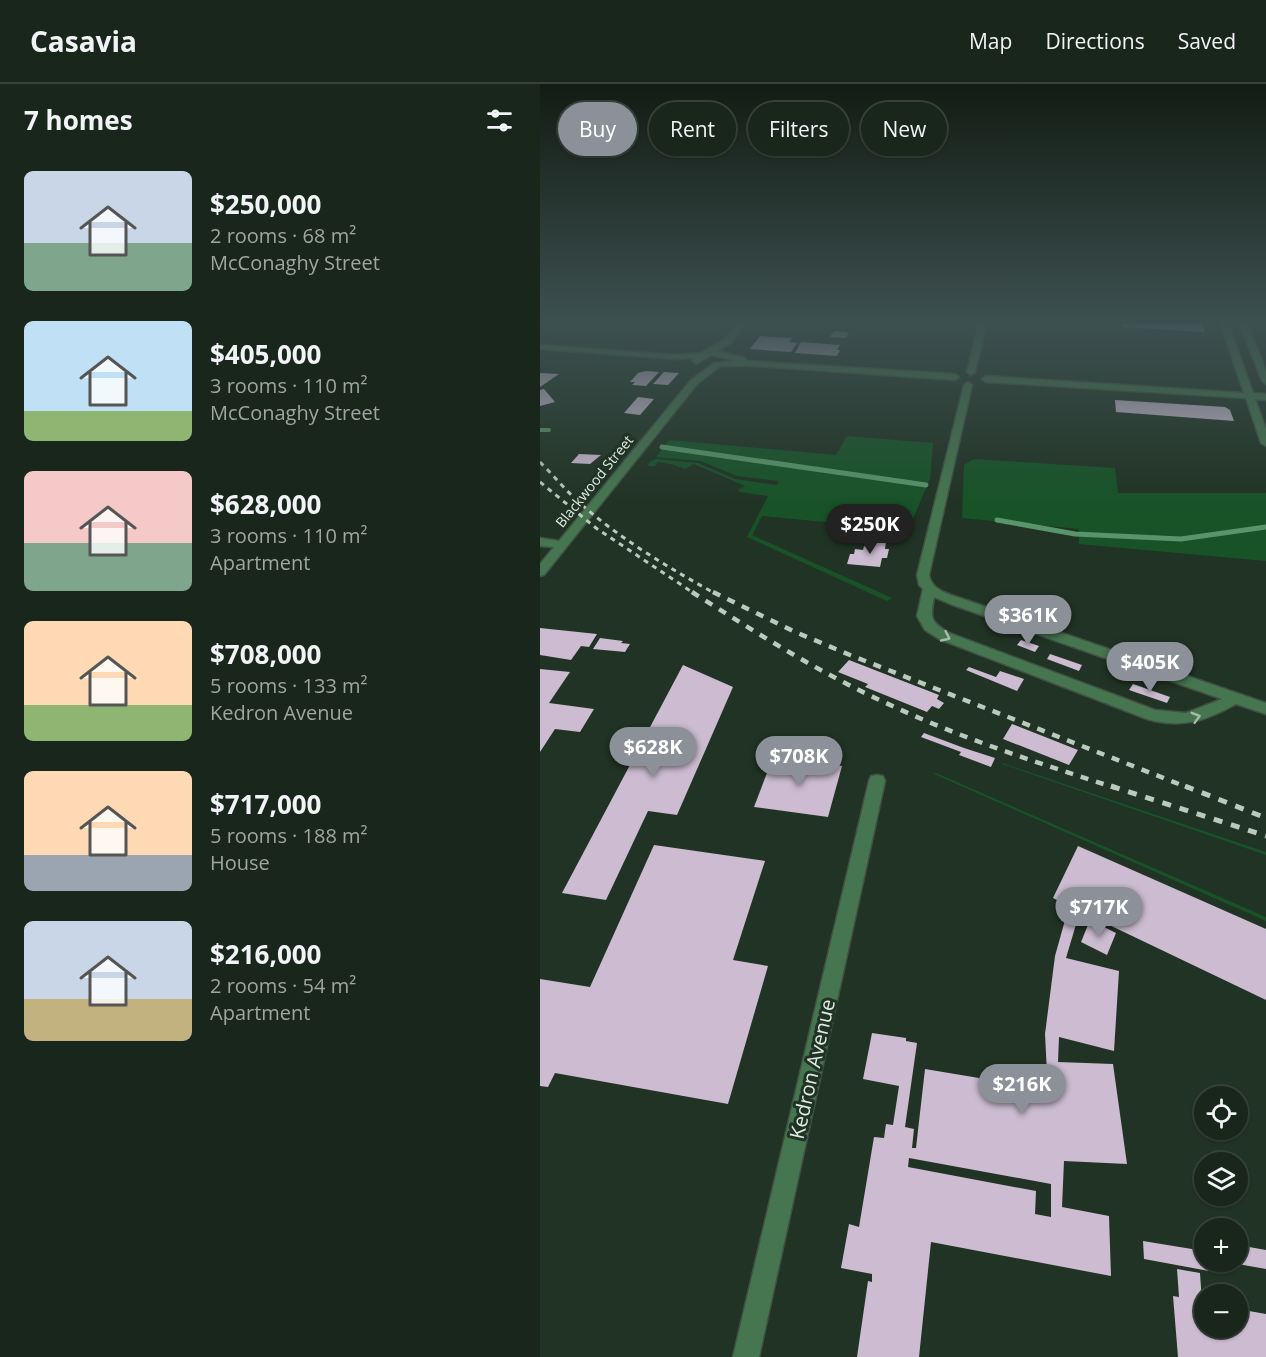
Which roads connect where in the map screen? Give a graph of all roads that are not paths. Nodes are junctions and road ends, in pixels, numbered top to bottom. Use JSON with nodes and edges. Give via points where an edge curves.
{"nodes":[{"id":1,"x":694,"y":382,"type":"edge"},
{"id":2,"x":961,"y":382,"type":"edge"},
{"id":3,"x":983,"y":382,"type":"edge"},
{"id":4,"x":1039,"y":382,"type":"edge"},
{"id":5,"x":1244,"y":382,"type":"edge"},
{"id":6,"x":968,"y":385,"type":"junction"},
{"id":7,"x":1266,"y":395,"type":"edge"},
{"id":8,"x":1249,"y":396,"type":"junction"},
{"id":9,"x":1266,"y":443,"type":"edge"},
{"id":10,"x":540,"y":543,"type":"edge"},
{"id":11,"x":561,"y":545,"type":"junction"},
{"id":12,"x":540,"y":572,"type":"edge"},
{"id":13,"x":929,"y":589,"type":"junction"},
{"id":14,"x":1236,"y":698,"type":"junction"},
{"id":15,"x":1266,"y":709,"type":"edge"},
{"id":16,"x":877,"y":781,"type":"dead end"},
{"id":17,"x":747,"y":1357,"type":"edge"}],
"edges":[{"from":1,"to":11,"type":"street","name":"Blackwood Street"},
{"from":2,"to":6,"type":"street"},
{"from":3,"to":6,"type":"street"},
{"from":4,"to":8,"type":"street"},
{"from":5,"to":8,"type":"street"},
{"from":6,"to":13,"type":"street","via":[[923,575]]},
{"from":7,"to":8,"type":"street"},
{"from":8,"to":9,"type":"street"},
{"from":10,"to":11,"type":"street"},
{"from":11,"to":12,"type":"street","name":"Blackwood Street"},
{"from":13,"to":14,"type":"street"},
{"from":13,"to":14,"type":"street","one_way":true,"via":[[924,616],[936,632],[1152,715],[1190,720]]},
{"from":14,"to":15,"type":"street"},
{"from":16,"to":17,"type":"street","name":"Kedron Avenue"}]}
